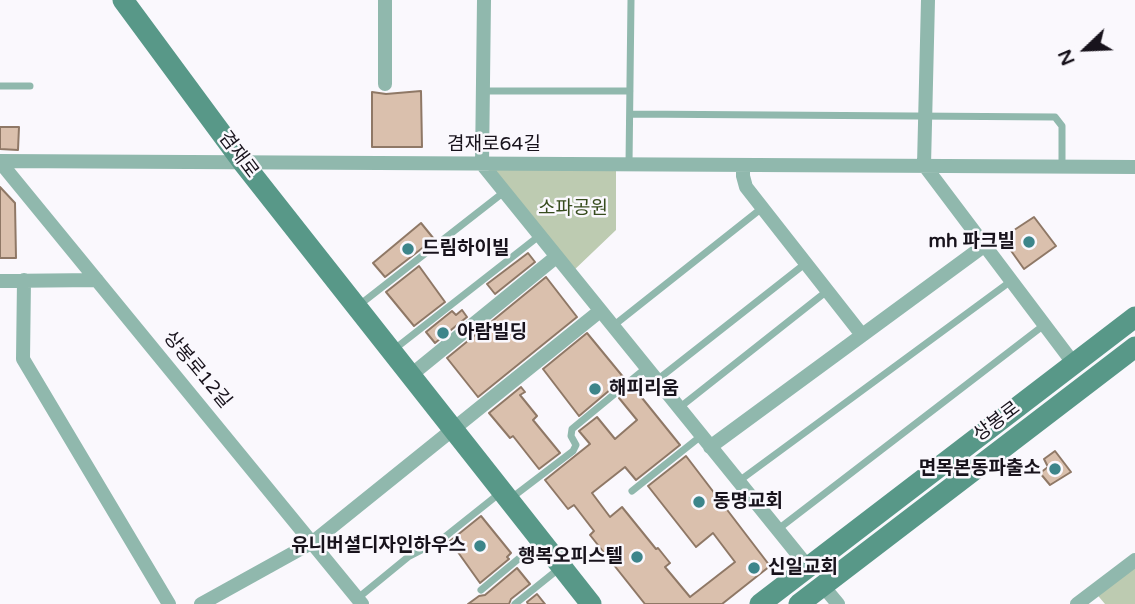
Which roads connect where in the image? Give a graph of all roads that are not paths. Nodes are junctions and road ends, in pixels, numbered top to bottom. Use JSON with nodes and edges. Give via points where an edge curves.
{"nodes":[{"id":1,"x":123,"y":0,"type":"edge"},
{"id":2,"x":385,"y":0,"type":"edge"},
{"id":3,"x":484,"y":0,"type":"edge"},
{"id":4,"x":631,"y":0,"type":"edge"},
{"id":5,"x":928,"y":0,"type":"edge"},
{"id":6,"x":385,"y":83,"type":"dead end"},
{"id":7,"x":0,"y":86,"type":"edge"},
{"id":8,"x":30,"y":86,"type":"dead end"},
{"id":9,"x":483,"y":91,"type":"junction"},
{"id":10,"x":630,"y":91,"type":"junction"},
{"id":11,"x":630,"y":114,"type":"junction"},
{"id":12,"x":925,"y":117,"type":"junction"},
{"id":13,"x":0,"y":161,"type":"edge"},
{"id":14,"x":244,"y":164,"type":"junction"},
{"id":15,"x":482,"y":164,"type":"junction"},
{"id":16,"x":629,"y":165,"type":"junction"},
{"id":17,"x":743,"y":165,"type":"junction"},
{"id":18,"x":924,"y":165,"type":"junction"},
{"id":19,"x":1062,"y":166,"type":"junction"},
{"id":20,"x":1135,"y":167,"type":"edge"},
{"id":21,"x":504,"y":192,"type":"junction"},
{"id":22,"x":762,"y":208,"type":"junction"},
{"id":23,"x":539,"y":236,"type":"junction"},
{"id":24,"x":985,"y":245,"type":"junction"},
{"id":25,"x":556,"y":257,"type":"junction"},
{"id":26,"x":806,"y":263,"type":"junction"},
{"id":27,"x":24,"y":280,"type":"junction"},
{"id":28,"x":97,"y":280,"type":"junction"},
{"id":29,"x":0,"y":281,"type":"edge"},
{"id":30,"x":1012,"y":281,"type":"junction"},
{"id":31,"x":827,"y":291,"type":"junction"},
{"id":32,"x":357,"y":307,"type":"junction"},
{"id":33,"x":600,"y":311,"type":"junction"},
{"id":34,"x":1135,"y":317,"type":"edge"},
{"id":35,"x":1045,"y":325,"type":"junction"},
{"id":36,"x":612,"y":327,"type":"junction"},
{"id":37,"x":862,"y":335,"type":"junction"},
{"id":38,"x":1135,"y":347,"type":"edge"},
{"id":39,"x":392,"y":351,"type":"junction"},
{"id":40,"x":1074,"y":364,"type":"junction"},
{"id":41,"x":646,"y":368,"type":"junction"},
{"id":42,"x":411,"y":375,"type":"junction"},
{"id":43,"x":656,"y":380,"type":"junction"},
{"id":44,"x":678,"y":408,"type":"junction"},
{"id":45,"x":454,"y":430,"type":"junction"},
{"id":46,"x":706,"y":441,"type":"junction"},
{"id":47,"x":738,"y":482,"type":"junction"},
{"id":48,"x":632,"y":491,"type":"dead end"},
{"id":49,"x":506,"y":496,"type":"junction"},
{"id":50,"x":777,"y":530,"type":"junction"},
{"id":51,"x":541,"y":541,"type":"junction"},
{"id":52,"x":313,"y":542,"type":"junction"},
{"id":53,"x":1135,"y":560,"type":"edge"},
{"id":54,"x":562,"y":567,"type":"junction"},
{"id":55,"x":808,"y":568,"type":"junction"},
{"id":56,"x":823,"y":586,"type":"junction"},
{"id":57,"x":481,"y":590,"type":"dead end"},
{"id":58,"x":360,"y":601,"type":"edge"},
{"id":59,"x":169,"y":604,"type":"edge"},
{"id":60,"x":201,"y":604,"type":"edge"},
{"id":61,"x":515,"y":604,"type":"edge"},
{"id":62,"x":591,"y":604,"type":"edge"},
{"id":63,"x":760,"y":604,"type":"edge"},
{"id":64,"x":799,"y":604,"type":"edge"},
{"id":65,"x":838,"y":604,"type":"edge"},
{"id":66,"x":1077,"y":604,"type":"edge"}],
"edges":[{"from":1,"to":14,"type":"main road","name":"겸재로"},
{"from":2,"to":6,"type":"street"},
{"from":3,"to":9,"type":"street"},
{"from":4,"to":10,"type":"lane"},
{"from":5,"to":12,"type":"street"},
{"from":7,"to":8,"type":"lane"},
{"from":9,"to":10,"type":"lane"},
{"from":9,"to":15,"type":"street"},
{"from":10,"to":11,"type":"lane"},
{"from":11,"to":12,"type":"lane"},
{"from":11,"to":16,"type":"lane"},
{"from":12,"to":18,"type":"street"},
{"from":12,"to":19,"type":"lane","via":[[1055,117],[1062,126]]},
{"from":13,"to":14,"type":"street","name":"겸재로64길"},
{"from":13,"to":28,"type":"street","name":"상봉로12길"},
{"from":14,"to":15,"type":"street","name":"겸재로64길"},
{"from":14,"to":32,"type":"main road","name":"겸재로"},
{"from":15,"to":16,"type":"street","name":"겸재로64길"},
{"from":15,"to":21,"type":"street"},
{"from":16,"to":17,"type":"street","name":"겸재로64길"},
{"from":17,"to":18,"type":"street","name":"겸재로64길"},
{"from":17,"to":22,"type":"street","via":[[746,187]]},
{"from":18,"to":19,"type":"street","name":"겸재로64길"},
{"from":18,"to":24,"type":"street"},
{"from":19,"to":20,"type":"street","name":"겸재로64길"},
{"from":21,"to":23,"type":"street"},
{"from":21,"to":32,"type":"lane"},
{"from":22,"to":26,"type":"street"},
{"from":22,"to":36,"type":"lane"},
{"from":23,"to":25,"type":"street"},
{"from":23,"to":39,"type":"lane"},
{"from":24,"to":30,"type":"street"},
{"from":24,"to":37,"type":"street"},
{"from":25,"to":33,"type":"street"},
{"from":25,"to":42,"type":"street"},
{"from":26,"to":31,"type":"street"},
{"from":26,"to":43,"type":"lane"},
{"from":27,"to":28,"type":"street"},
{"from":27,"to":29,"type":"street"},
{"from":27,"to":59,"type":"street","via":[[23,359]]},
{"from":28,"to":52,"type":"street","name":"상봉로12길"},
{"from":30,"to":35,"type":"street"},
{"from":30,"to":47,"type":"lane"},
{"from":31,"to":37,"type":"street"},
{"from":31,"to":44,"type":"lane"},
{"from":32,"to":39,"type":"main road","name":"겸재로"},
{"from":33,"to":36,"type":"street"},
{"from":33,"to":45,"type":"street"},
{"from":34,"to":40,"type":"main road","name":"상봉로"},
{"from":35,"to":40,"type":"street"},
{"from":35,"to":50,"type":"lane"},
{"from":36,"to":41,"type":"street"},
{"from":37,"to":46,"type":"street"},
{"from":38,"to":56,"type":"main road","name":"상봉로"},
{"from":39,"to":42,"type":"main road","name":"겸재로"},
{"from":40,"to":55,"type":"main road","name":"상봉로"},
{"from":41,"to":43,"type":"street"},
{"from":41,"to":49,"type":"lane","via":[[572,429],[573,451]]},
{"from":42,"to":45,"type":"main road","name":"겸재로"},
{"from":43,"to":44,"type":"street"},
{"from":44,"to":46,"type":"street"},
{"from":45,"to":49,"type":"main road","name":"겸재로"},
{"from":45,"to":52,"type":"street"},
{"from":46,"to":47,"type":"street"},
{"from":46,"to":48,"type":"lane"},
{"from":47,"to":50,"type":"street"},
{"from":49,"to":51,"type":"main road","name":"겸재로"},
{"from":49,"to":58,"type":"lane","via":[[408,557]]},
{"from":50,"to":55,"type":"street"},
{"from":51,"to":54,"type":"main road","name":"겸재로"},
{"from":51,"to":57,"type":"lane"},
{"from":52,"to":58,"type":"street","name":"상봉로12길"},
{"from":52,"to":60,"type":"street"},
{"from":53,"to":66,"type":"street"},
{"from":54,"to":61,"type":"lane"},
{"from":54,"to":62,"type":"main road","name":"겸재로"},
{"from":55,"to":56,"type":"main road"},
{"from":55,"to":63,"type":"main road","name":"상봉로"},
{"from":56,"to":64,"type":"main road","name":"상봉로"},
{"from":56,"to":65,"type":"street"}]}
